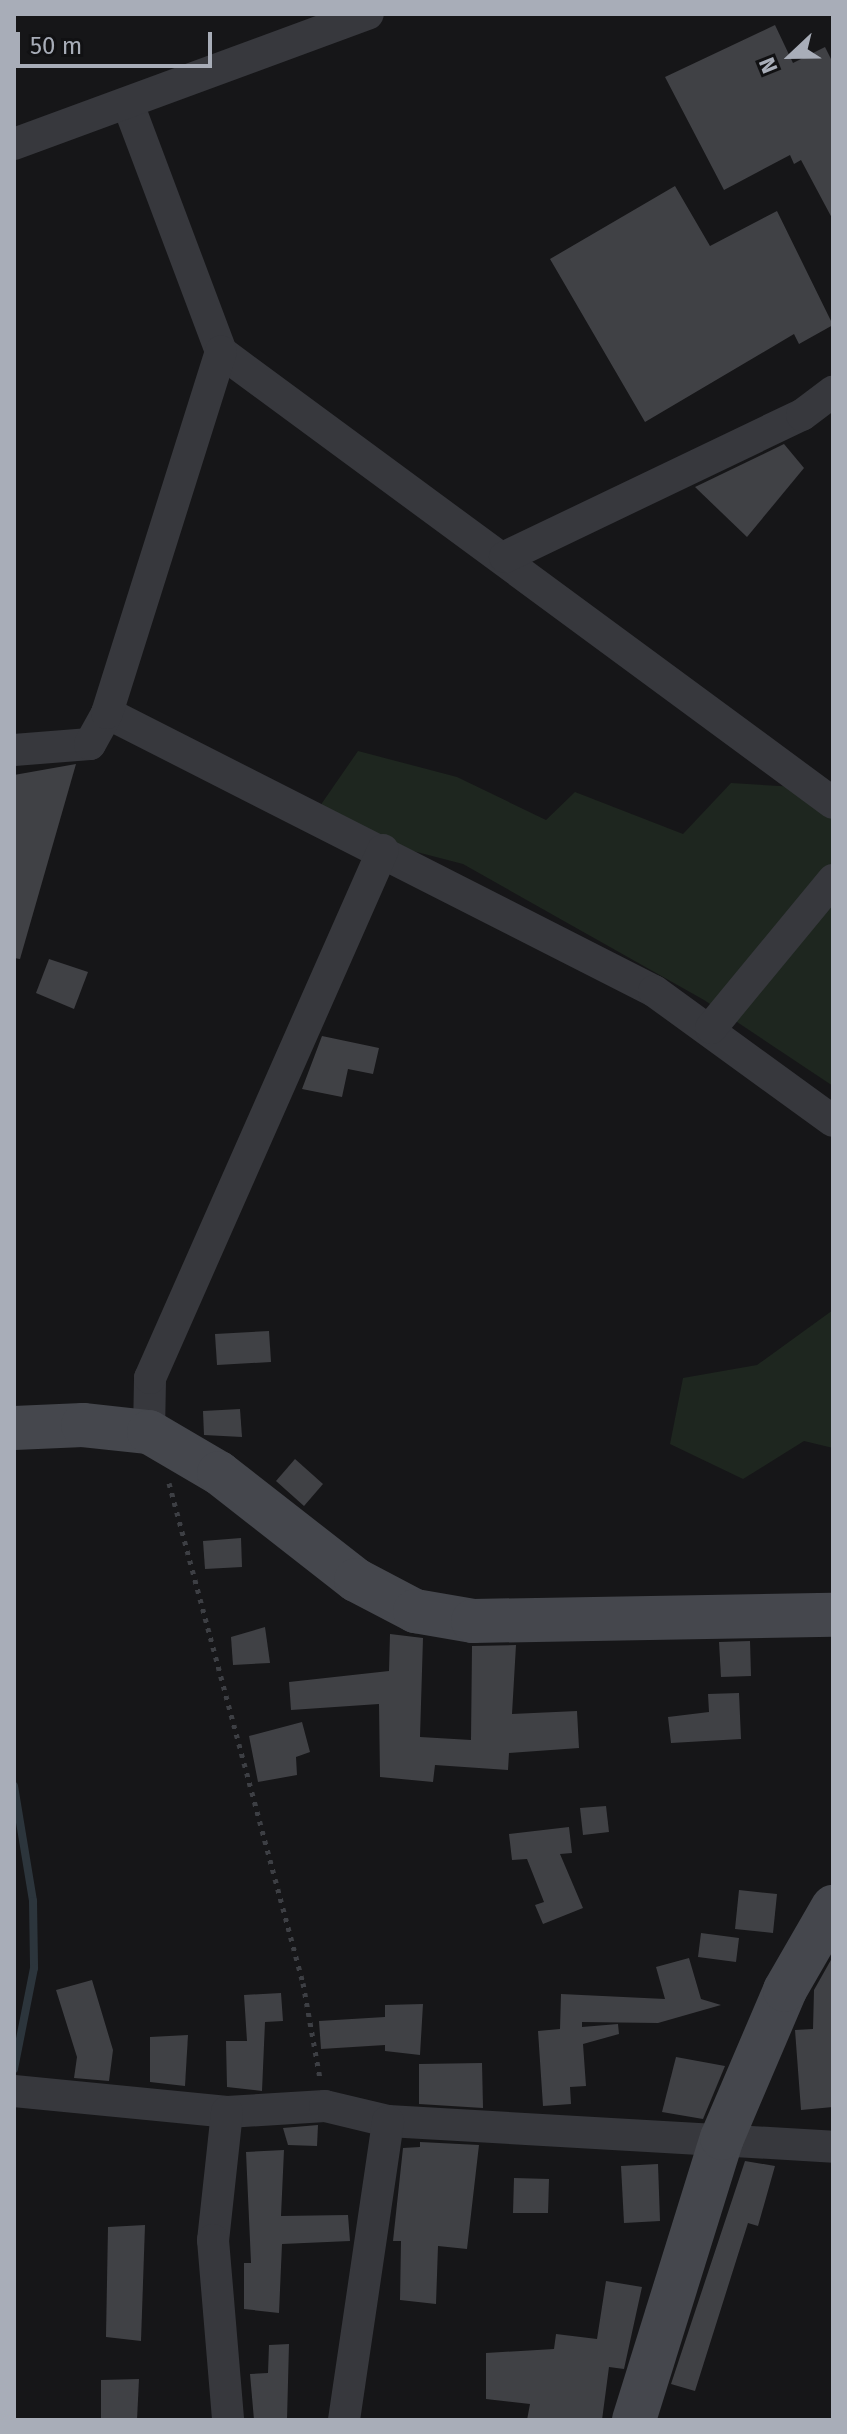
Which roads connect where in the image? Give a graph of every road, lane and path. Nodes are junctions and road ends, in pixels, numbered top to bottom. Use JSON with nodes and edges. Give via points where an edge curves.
{"nodes":[{"id":1,"x":368,"y":14,"type":"edge"},
{"id":2,"x":330,"y":20,"type":"edge"},
{"id":3,"x":128,"y":104,"type":"junction"},
{"id":4,"x":14,"y":144,"type":"edge"},
{"id":5,"x":221,"y":352,"type":"junction"},
{"id":6,"x":833,"y":392,"type":"edge"},
{"id":7,"x":505,"y":557,"type":"junction"},
{"id":8,"x":107,"y":713,"type":"junction"},
{"id":9,"x":14,"y":750,"type":"edge"},
{"id":10,"x":833,"y":803,"type":"edge"},
{"id":11,"x":383,"y":850,"type":"junction"},
{"id":12,"x":833,"y":880,"type":"edge"},
{"id":13,"x":711,"y":1028,"type":"junction"},
{"id":14,"x":833,"y":1121,"type":"edge"},
{"id":15,"x":14,"y":1428,"type":"edge"},
{"id":16,"x":149,"y":1432,"type":"junction"},
{"id":17,"x":833,"y":1615,"type":"edge"},
{"id":18,"x":833,"y":1907,"type":"edge"},
{"id":19,"x":17,"y":2091,"type":"edge"},
{"id":20,"x":325,"y":2106,"type":"junction"},
{"id":21,"x":227,"y":2112,"type":"junction"},
{"id":22,"x":388,"y":2121,"type":"junction"},
{"id":23,"x":722,"y":2138,"type":"junction"},
{"id":24,"x":833,"y":2147,"type":"edge"},
{"id":25,"x":228,"y":2420,"type":"edge"},
{"id":26,"x":344,"y":2420,"type":"edge"},
{"id":27,"x":634,"y":2420,"type":"edge"}],
"edges":[{"from":1,"to":2,"type":"street"},
{"from":2,"to":3,"type":"street"},
{"from":3,"to":4,"type":"street"},
{"from":3,"to":5,"type":"street"},
{"from":5,"to":7,"type":"street"},
{"from":5,"to":8,"type":"street"},
{"from":6,"to":7,"type":"street","via":[[802,415]]},
{"from":7,"to":10,"type":"street"},
{"from":8,"to":9,"type":"street","via":[[90,744]]},
{"from":8,"to":11,"type":"street"},
{"from":11,"to":13,"type":"street","via":[[490,912],[654,991]]},
{"from":11,"to":16,"type":"street","via":[[150,1378]]},
{"from":12,"to":13,"type":"street"},
{"from":13,"to":14,"type":"street"},
{"from":15,"to":16,"type":"street","via":[[83,1425]]},
{"from":16,"to":17,"type":"street","via":[[219,1473],[356,1580],[415,1611],[473,1621]]},
{"from":16,"to":20,"type":"path","via":[[165,1468],[299,1968]]},
{"from":18,"to":23,"type":"street","via":[[785,1990]]},
{"from":19,"to":21,"type":"street"},
{"from":20,"to":21,"type":"street"},
{"from":20,"to":22,"type":"street"},
{"from":21,"to":25,"type":"street","via":[[213,2240]]},
{"from":22,"to":23,"type":"street"},
{"from":22,"to":26,"type":"street"},
{"from":23,"to":24,"type":"street"},
{"from":23,"to":27,"type":"street"}]}
